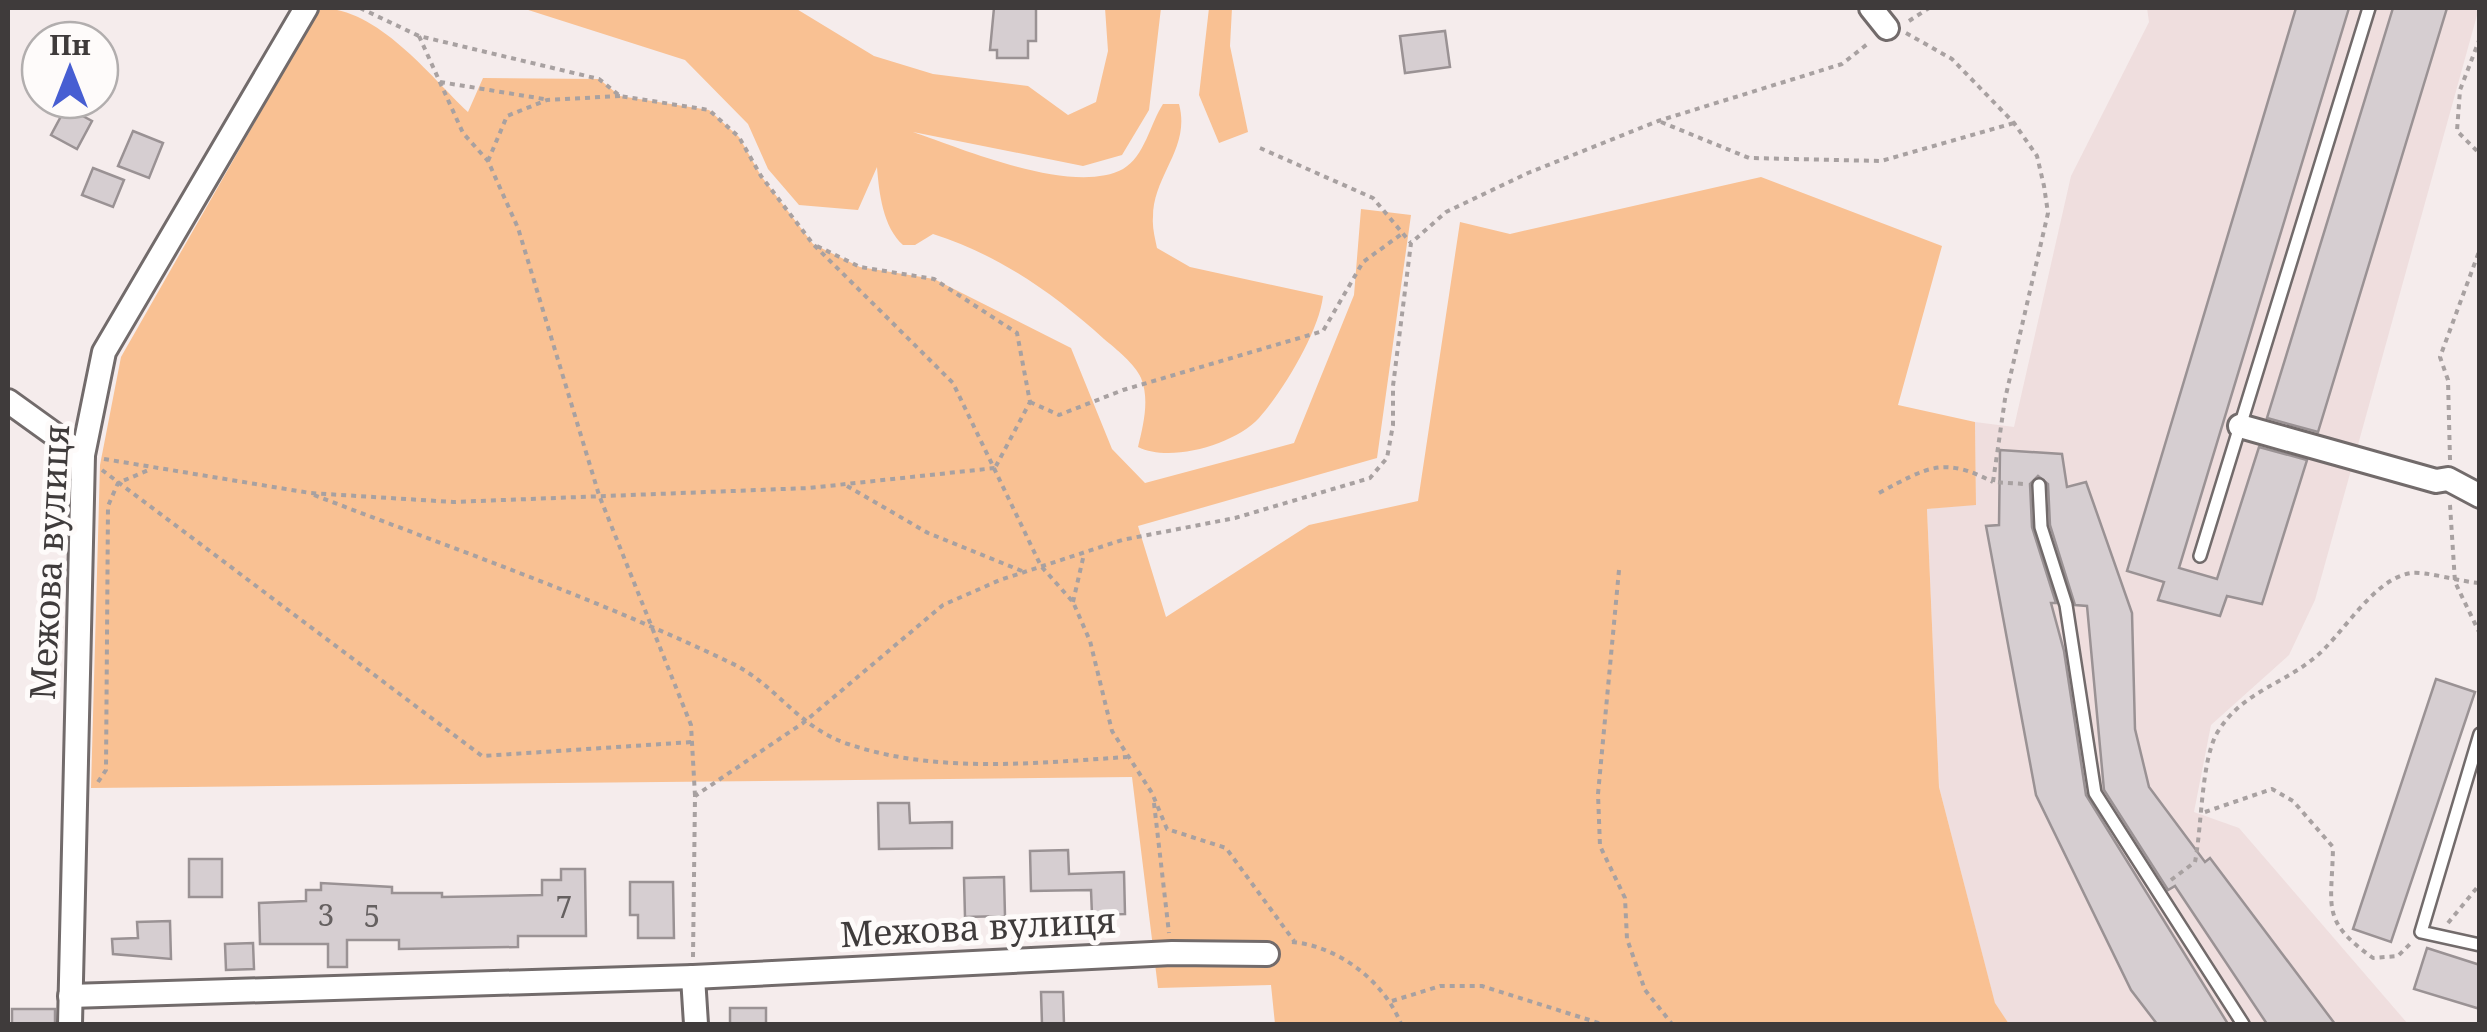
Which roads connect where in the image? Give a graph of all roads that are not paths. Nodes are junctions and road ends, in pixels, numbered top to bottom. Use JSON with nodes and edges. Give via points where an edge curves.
{"nodes":[{"id":1,"x":306,"y":8,"type":"edge"},
{"id":2,"x":1870,"y":8,"type":"edge"},
{"id":3,"x":2369,"y":8,"type":"edge"},
{"id":4,"x":1887,"y":28,"type":"road end"},
{"id":5,"x":8,"y":400,"type":"edge"},
{"id":6,"x":2240,"y":426,"type":"junction"},
{"id":7,"x":83,"y":455,"type":"junction"},
{"id":8,"x":2039,"y":485,"type":"road end"},
{"id":9,"x":2480,"y":496,"type":"edge"},
{"id":10,"x":2200,"y":556,"type":"dead end"},
{"id":11,"x":2480,"y":734,"type":"edge"},
{"id":12,"x":2480,"y":944,"type":"edge"},
{"id":13,"x":1267,"y":954,"type":"dead end"},
{"id":14,"x":693,"y":977,"type":"junction"},
{"id":15,"x":70,"y":996,"type":"junction"},
{"id":16,"x":70,"y":1024,"type":"edge"},
{"id":17,"x":696,"y":1024,"type":"edge"},
{"id":18,"x":2243,"y":1024,"type":"edge"}],
"edges":[{"from":1,"to":7,"type":"street","name":"Межова вулиця","via":[[104,352]]},
{"from":2,"to":4,"type":"street"},
{"from":3,"to":6,"type":"lane"},
{"from":5,"to":7,"type":"street"},
{"from":6,"to":9,"type":"street","via":[[2448,479]]},
{"from":6,"to":10,"type":"lane"},
{"from":7,"to":15,"type":"street","name":"Межова вулиця"},
{"from":8,"to":18,"type":"lane","via":[[2041,527],[2066,605],[2095,793]]},
{"from":11,"to":12,"type":"lane","via":[[2421,932]]},
{"from":13,"to":14,"type":"street","name":"Межова вулиця"},
{"from":14,"to":15,"type":"street","name":"Межова вулиця"},
{"from":14,"to":17,"type":"street"},
{"from":15,"to":16,"type":"street","name":"Межова вулиця"}]}
